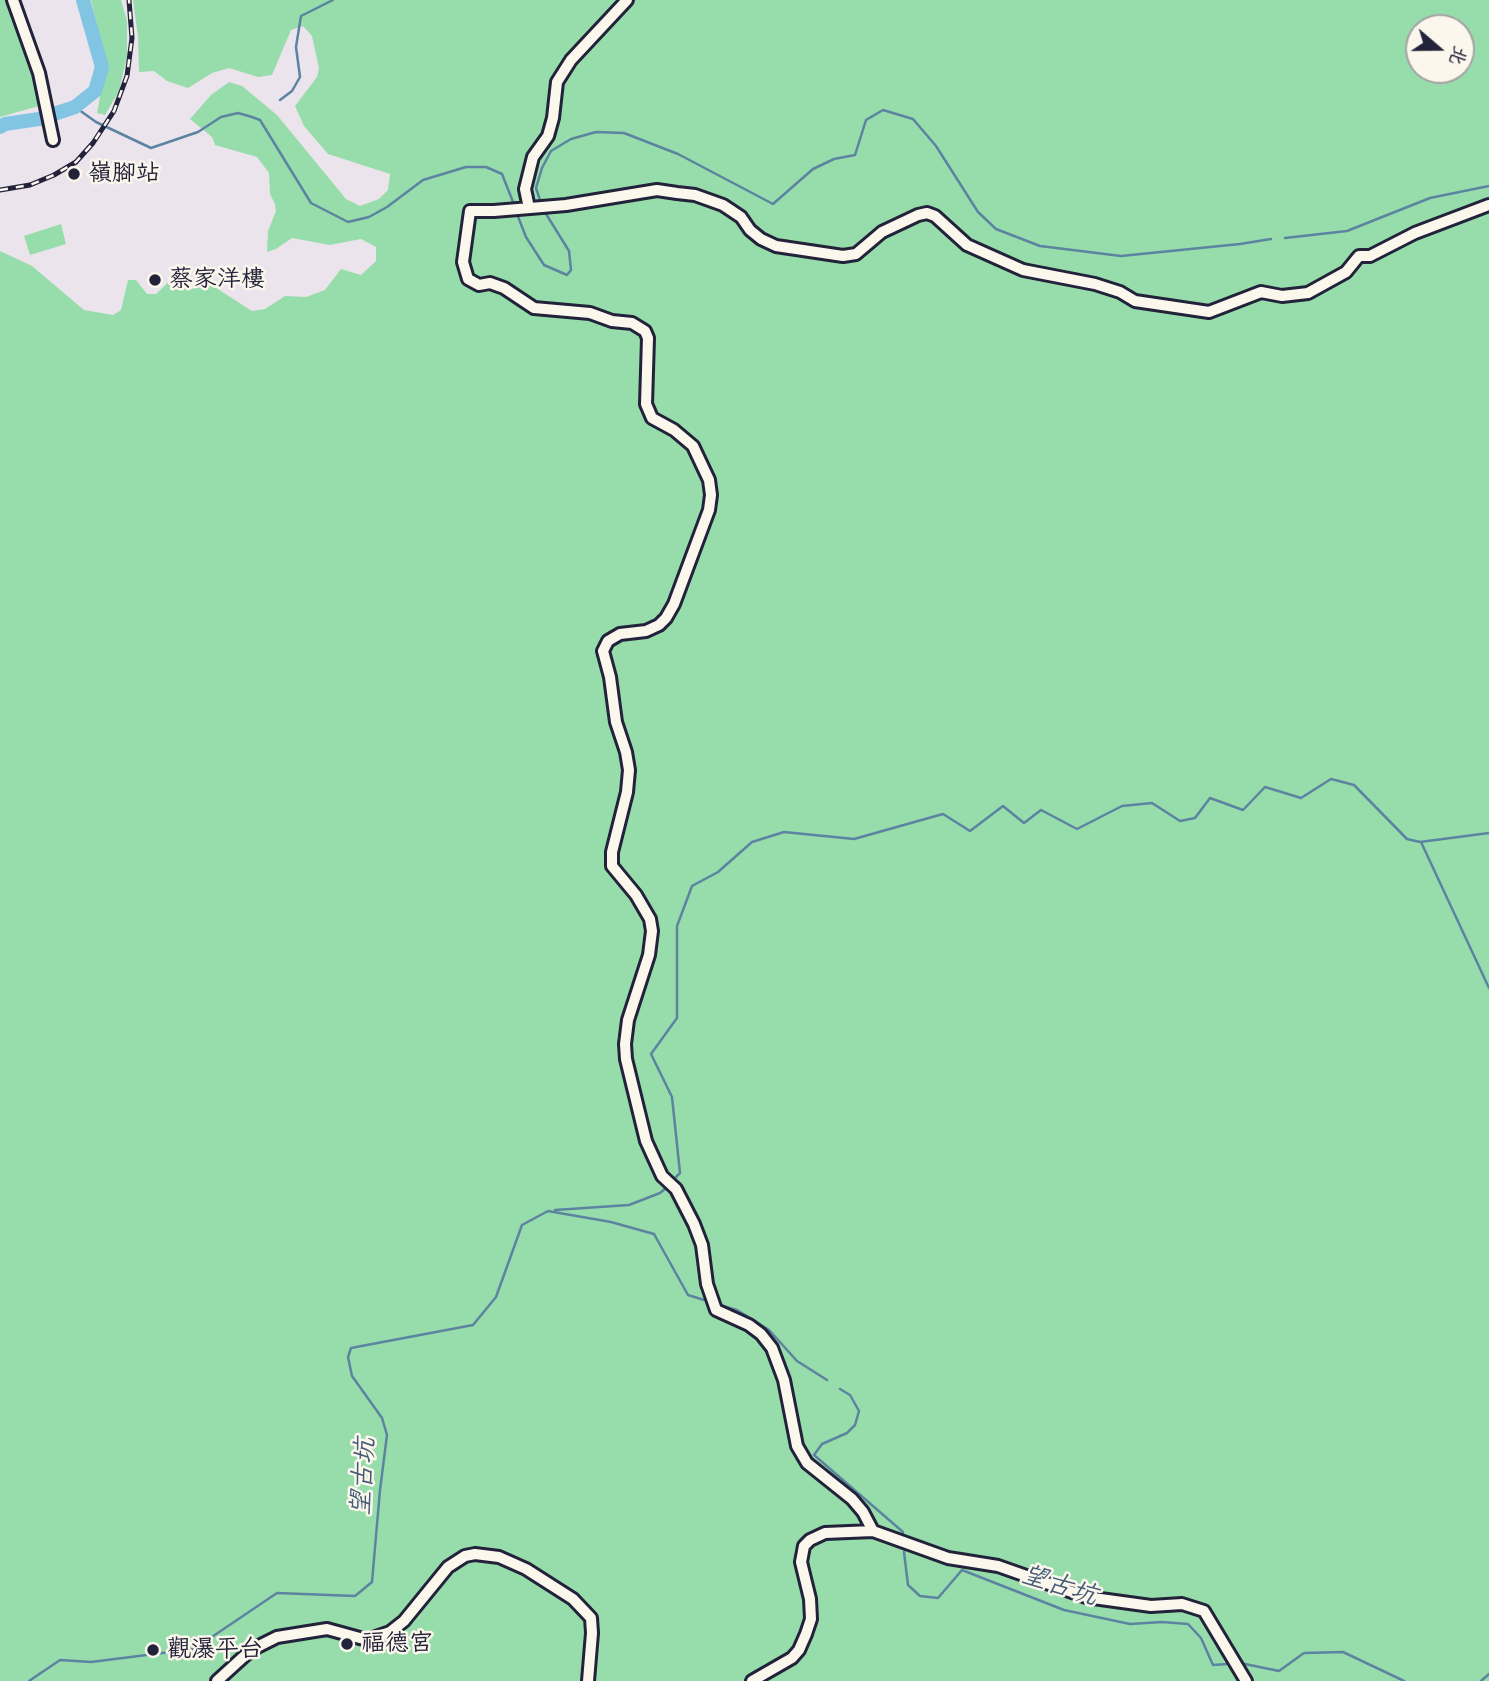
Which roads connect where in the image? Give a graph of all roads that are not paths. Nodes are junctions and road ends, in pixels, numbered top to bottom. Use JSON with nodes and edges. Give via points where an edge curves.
{"nodes":[{"id":1,"x":13,"y":0,"type":"edge"},
{"id":2,"x":627,"y":0,"type":"edge"},
{"id":3,"x":53,"y":141,"type":"dead end"},
{"id":4,"x":1489,"y":205,"type":"edge"},
{"id":5,"x":529,"y":208,"type":"junction"},
{"id":6,"x":873,"y":1531,"type":"junction"},
{"id":7,"x":217,"y":1681,"type":"edge"},
{"id":8,"x":588,"y":1681,"type":"edge"},
{"id":9,"x":752,"y":1681,"type":"edge"},
{"id":10,"x":1246,"y":1681,"type":"edge"}],
"edges":[{"from":1,"to":3,"type":"street","via":[[46,99]]},
{"from":2,"to":5,"type":"street","via":[[571,60],[557,82],[548,136],[533,157],[525,189]]},
{"from":4,"to":5,"type":"street","via":[[1370,256],[1359,256],[1346,272],[1308,293],[1282,296],[1261,292],[1209,312],[1135,301],[1095,284],[1023,270],[967,245],[927,213],[882,233],[856,254],[844,256],[776,246],[761,239],[723,205],[695,195],[657,190]]},
{"from":5,"to":6,"type":"street","via":[[470,211],[463,262],[468,279],[504,288],[534,308],[590,313],[632,323],[645,331],[646,404],[652,418],[692,446],[709,480],[711,495],[666,618],[646,631],[620,634],[608,641],[603,652],[629,770],[612,866],[636,895],[652,931],[628,1020],[626,1059],[646,1141],[694,1224],[716,1310],[750,1325],[772,1348],[784,1380],[797,1447],[807,1463],[852,1499]]},
{"from":6,"to":9,"type":"street","via":[[824,1533],[804,1546],[801,1562],[811,1619],[806,1634],[792,1658]]},
{"from":6,"to":10,"type":"street","via":[[948,1558],[998,1566],[1086,1597],[1151,1606],[1182,1604],[1204,1611]]},
{"from":7,"to":8,"type":"street","via":[[251,1650],[277,1637],[327,1629],[367,1640],[390,1632],[448,1567],[475,1554],[499,1557],[526,1569],[573,1599],[591,1618]]}]}
